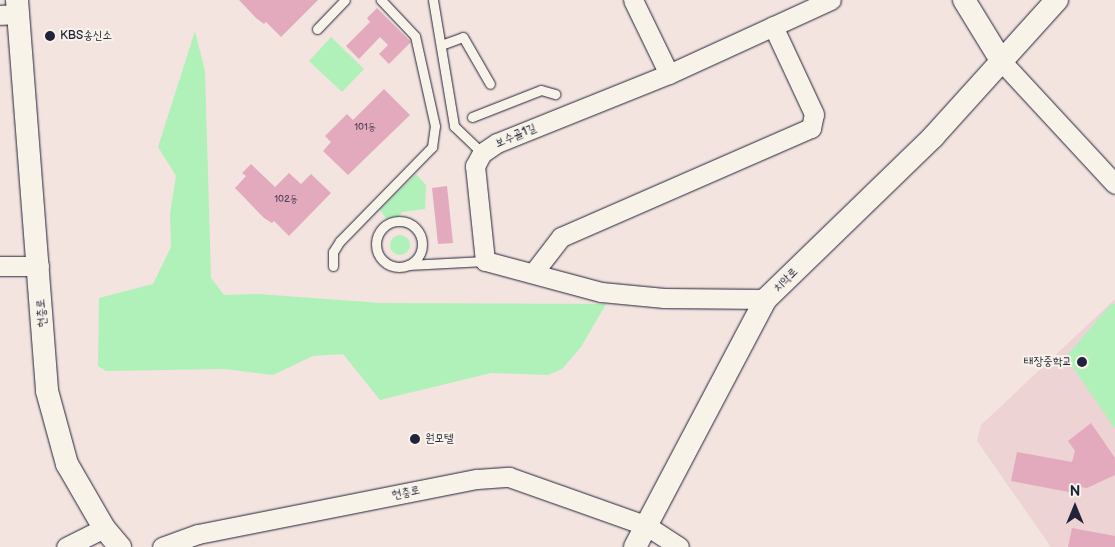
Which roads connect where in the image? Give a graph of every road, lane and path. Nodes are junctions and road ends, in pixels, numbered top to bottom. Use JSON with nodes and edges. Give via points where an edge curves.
{"nodes":[{"id":1,"x":345,"y":0,"type":"edge"},
{"id":2,"x":381,"y":0,"type":"edge"},
{"id":3,"x":433,"y":0,"type":"edge"},
{"id":4,"x":634,"y":0,"type":"edge"},
{"id":5,"x":831,"y":0,"type":"edge"},
{"id":6,"x":964,"y":0,"type":"edge"},
{"id":7,"x":1057,"y":0,"type":"edge"},
{"id":8,"x":12,"y":10,"type":"edge"},
{"id":9,"x":773,"y":26,"type":"junction"},
{"id":10,"x":317,"y":29,"type":"dead end"},
{"id":11,"x":441,"y":45,"type":"junction"},
{"id":12,"x":1002,"y":62,"type":"junction"},
{"id":13,"x":669,"y":74,"type":"junction"},
{"id":14,"x":490,"y":84,"type":"dead end"},
{"id":15,"x":555,"y":94,"type":"dead end"},
{"id":16,"x":472,"y":116,"type":"dead end"},
{"id":17,"x":482,"y":152,"type":"junction"},
{"id":18,"x":1115,"y":184,"type":"edge"},
{"id":19,"x":485,"y":261,"type":"junction"},
{"id":20,"x":407,"y":265,"type":"junction"},
{"id":21,"x":0,"y":266,"type":"edge"},
{"id":22,"x":39,"y":266,"type":"junction"},
{"id":23,"x":333,"y":266,"type":"dead end"},
{"id":24,"x":534,"y":272,"type":"junction"},
{"id":25,"x":766,"y":299,"type":"junction"},
{"id":26,"x":647,"y":526,"type":"junction"},
{"id":27,"x":104,"y":528,"type":"junction"},
{"id":28,"x":66,"y":547,"type":"edge"},
{"id":29,"x":120,"y":547,"type":"edge"},
{"id":30,"x":162,"y":547,"type":"edge"},
{"id":31,"x":635,"y":547,"type":"edge"},
{"id":32,"x":679,"y":547,"type":"edge"}],
"edges":[{"from":1,"to":10,"type":"lane"},
{"from":2,"to":23,"type":"lane","via":[[416,36],[435,126],[432,147],[340,241],[333,252]]},
{"from":3,"to":11,"type":"lane"},
{"from":4,"to":13,"type":"street"},
{"from":5,"to":9,"type":"street","name":"보수골1길"},
{"from":6,"to":12,"type":"street"},
{"from":7,"to":12,"type":"street","name":"치악로"},
{"from":8,"to":22,"type":"street","name":"현충로"},
{"from":9,"to":13,"type":"street","name":"보수골1길"},
{"from":9,"to":24,"type":"street","via":[[814,114],[811,128],[561,237]]},
{"from":11,"to":14,"type":"lane","via":[[463,37]]},
{"from":11,"to":17,"type":"lane","via":[[454,126]]},
{"from":12,"to":18,"type":"street"},
{"from":12,"to":25,"type":"street","name":"치악로","via":[[884,187]]},
{"from":13,"to":17,"type":"street","name":"보수골1길","via":[[497,143]]},
{"from":15,"to":16,"type":"lane","via":[[541,90]]},
{"from":17,"to":19,"type":"street","name":"보수골1길","via":[[475,166]]},
{"from":19,"to":20,"type":"lane"},
{"from":19,"to":24,"type":"street"},
{"from":20,"to":20,"type":"lane","via":[[420,253],[420,235],[408,223],[390,223],[377,235],[378,253],[390,265]]},
{"from":21,"to":22,"type":"street"},
{"from":22,"to":27,"type":"street","name":"현충로","via":[[47,390],[67,464]]},
{"from":24,"to":25,"type":"street","via":[[601,292],[664,298]]},
{"from":25,"to":26,"type":"street","name":"치악로","via":[[737,348]]},
{"from":26,"to":30,"type":"street","name":"현충로","via":[[509,477],[476,479],[208,532]]},
{"from":26,"to":31,"type":"street","name":"치악로"},
{"from":26,"to":32,"type":"street","name":"현충로"},
{"from":27,"to":28,"type":"street"},
{"from":27,"to":29,"type":"street","name":"현충로"}]}
